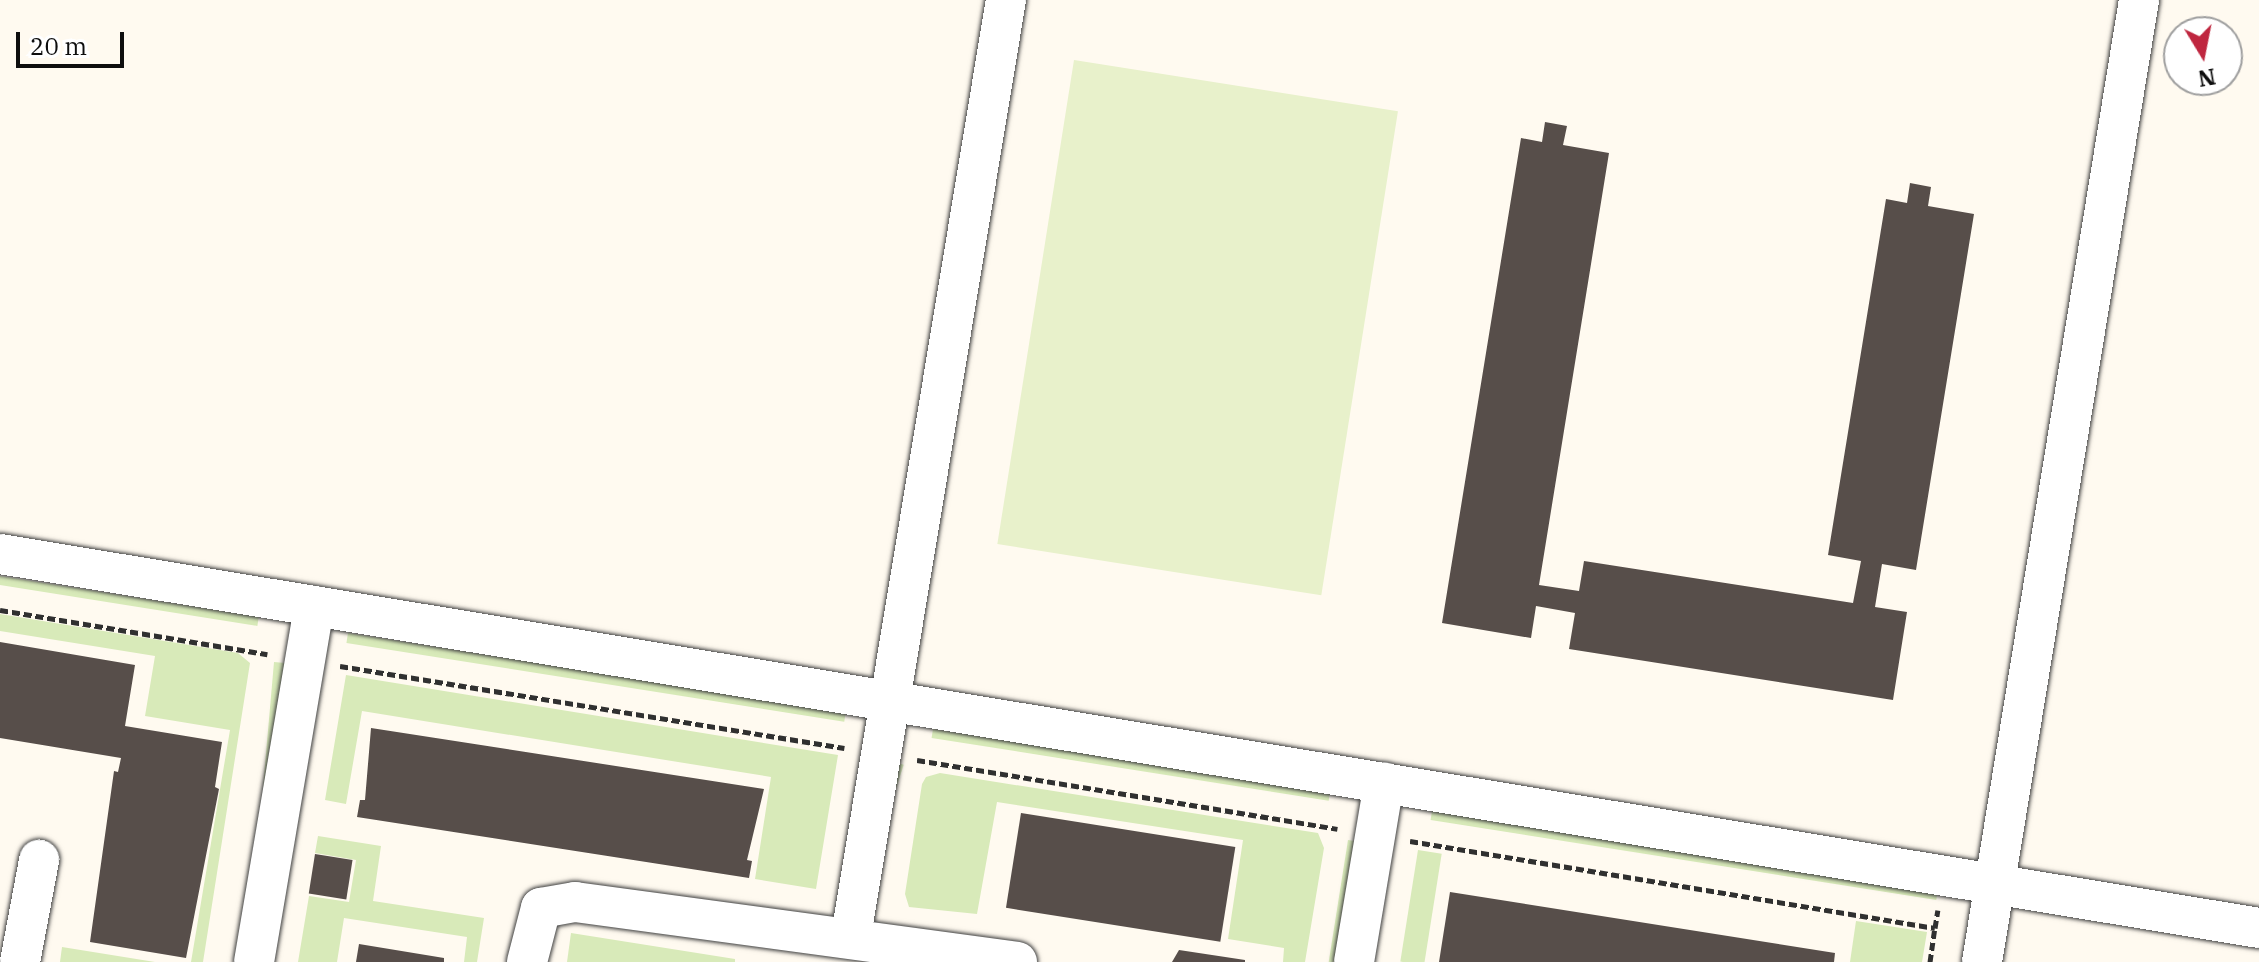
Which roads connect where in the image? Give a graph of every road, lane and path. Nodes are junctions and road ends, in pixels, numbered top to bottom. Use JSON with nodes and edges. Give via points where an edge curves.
{"nodes":[{"id":1,"x":1006,"y":0,"type":"edge"},
{"id":2,"x":2139,"y":0,"type":"edge"},
{"id":3,"x":0,"y":554,"type":"edge"},
{"id":4,"x":314,"y":606,"type":"junction"},
{"id":5,"x":0,"y":610,"type":"edge"},
{"id":6,"x":305,"y":660,"type":"junction"},
{"id":7,"x":891,"y":702,"type":"junction"},
{"id":8,"x":882,"y":755,"type":"junction"},
{"id":9,"x":1384,"y":782,"type":"junction"},
{"id":10,"x":1375,"y":835,"type":"junction"},
{"id":11,"x":39,"y":860,"type":"dead end"},
{"id":12,"x":1944,"y":873,"type":"junction"},
{"id":13,"x":1995,"y":881,"type":"junction"},
{"id":14,"x":1935,"y":928,"type":"junction"},
{"id":15,"x":2259,"y":928,"type":"edge"},
{"id":16,"x":851,"y":936,"type":"junction"},
{"id":17,"x":20,"y":962,"type":"edge"},
{"id":18,"x":254,"y":962,"type":"edge"},
{"id":19,"x":527,"y":962,"type":"edge"},
{"id":20,"x":1017,"y":962,"type":"edge"},
{"id":21,"x":1354,"y":962,"type":"edge"},
{"id":22,"x":1930,"y":962,"type":"edge"},
{"id":23,"x":1982,"y":962,"type":"edge"}],
"edges":[{"from":1,"to":7,"type":"street"},
{"from":2,"to":13,"type":"street"},
{"from":3,"to":4,"type":"street"},
{"from":4,"to":6,"type":"street"},
{"from":4,"to":7,"type":"street"},
{"from":5,"to":6,"type":"path"},
{"from":6,"to":8,"type":"path"},
{"from":6,"to":18,"type":"street"},
{"from":7,"to":8,"type":"street"},
{"from":7,"to":9,"type":"street"},
{"from":8,"to":10,"type":"path"},
{"from":8,"to":16,"type":"street"},
{"from":9,"to":10,"type":"street"},
{"from":9,"to":12,"type":"street"},
{"from":10,"to":14,"type":"path"},
{"from":10,"to":21,"type":"street"},
{"from":11,"to":17,"type":"street"},
{"from":12,"to":13,"type":"street"},
{"from":12,"to":14,"type":"path"},
{"from":13,"to":15,"type":"street"},
{"from":13,"to":23,"type":"street"},
{"from":14,"to":22,"type":"path"},
{"from":16,"to":19,"type":"street","via":[[575,902],[541,908]]},
{"from":16,"to":20,"type":"street"}]}
